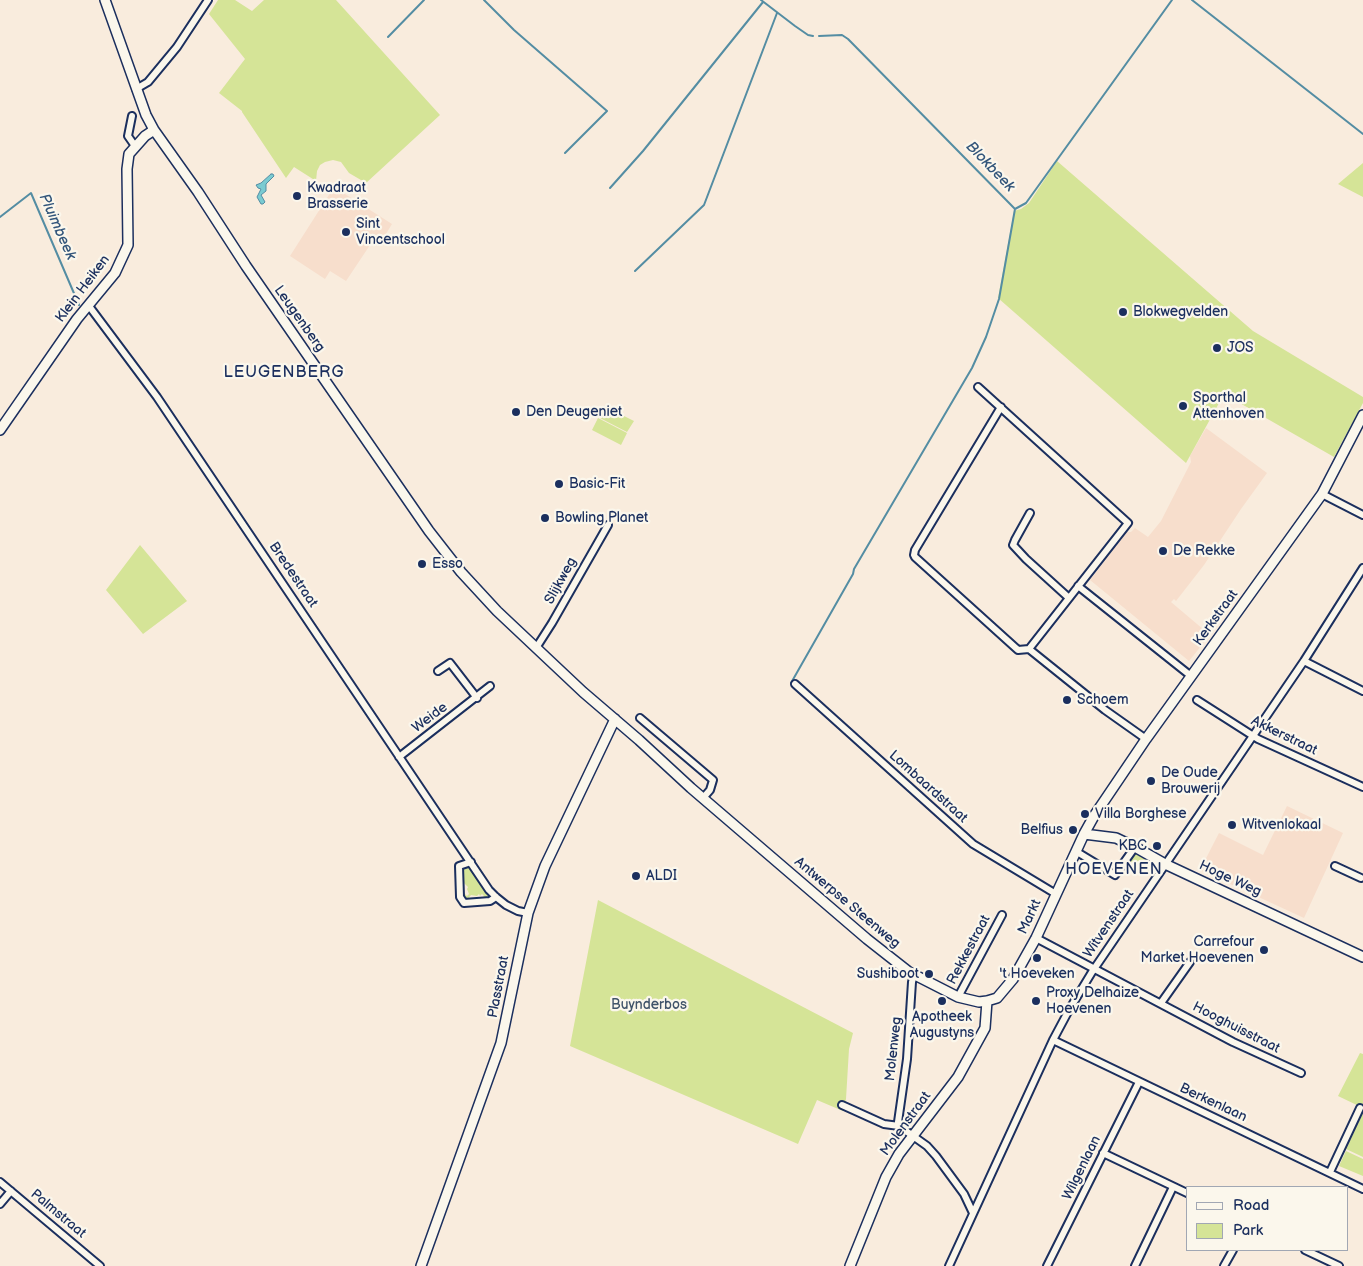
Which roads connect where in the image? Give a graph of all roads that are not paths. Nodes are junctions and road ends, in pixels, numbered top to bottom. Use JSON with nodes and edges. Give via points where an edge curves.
{"nodes":[{"id":1,"x":106,"y":0,"type":"edge"},
{"id":2,"x":208,"y":0,"type":"edge"},
{"id":3,"x":136,"y":88,"type":"junction"},
{"id":4,"x":132,"y":116,"type":"dead end"},
{"id":5,"x":154,"y":130,"type":"junction"},
{"id":6,"x":135,"y":146,"type":"junction"},
{"id":7,"x":89,"y":306,"type":"junction"},
{"id":8,"x":978,"y":387,"type":"dead end"},
{"id":9,"x":1001,"y":407,"type":"junction"},
{"id":10,"x":1363,"y":415,"type":"edge"},
{"id":11,"x":0,"y":430,"type":"edge"},
{"id":12,"x":1322,"y":494,"type":"junction"},
{"id":13,"x":1030,"y":514,"type":"dead end"},
{"id":14,"x":1363,"y":515,"type":"edge"},
{"id":15,"x":608,"y":525,"type":"dead end"},
{"id":16,"x":1363,"y":568,"type":"edge"},
{"id":17,"x":1078,"y":586,"type":"junction"},
{"id":18,"x":1068,"y":598,"type":"junction"},
{"id":19,"x":536,"y":648,"type":"junction"},
{"id":20,"x":1029,"y":648,"type":"junction"},
{"id":21,"x":1304,"y":661,"type":"junction"},
{"id":22,"x":438,"y":671,"type":"dead end"},
{"id":23,"x":1191,"y":676,"type":"junction"},
{"id":24,"x":794,"y":684,"type":"dead end"},
{"id":25,"x":490,"y":686,"type":"dead end"},
{"id":26,"x":1363,"y":691,"type":"edge"},
{"id":27,"x":477,"y":698,"type":"junction"},
{"id":28,"x":1198,"y":700,"type":"dead end"},
{"id":29,"x":640,"y":718,"type":"dead end"},
{"id":30,"x":615,"y":720,"type":"junction"},
{"id":31,"x":1252,"y":736,"type":"junction"},
{"id":32,"x":1146,"y":739,"type":"junction"},
{"id":33,"x":399,"y":757,"type":"junction"},
{"id":34,"x":1363,"y":787,"type":"edge"},
{"id":35,"x":703,"y":798,"type":"junction"},
{"id":36,"x":1084,"y":834,"type":"junction"},
{"id":37,"x":1135,"y":847,"type":"junction"},
{"id":38,"x":1077,"y":852,"type":"junction"},
{"id":39,"x":471,"y":862,"type":"junction"},
{"id":40,"x":1165,"y":864,"type":"junction"},
{"id":41,"x":1335,"y":866,"type":"dead end"},
{"id":42,"x":1363,"y":877,"type":"edge"},
{"id":43,"x":1056,"y":894,"type":"junction"},
{"id":44,"x":496,"y":897,"type":"junction"},
{"id":45,"x":528,"y":913,"type":"junction"},
{"id":46,"x":1002,"y":915,"type":"dead end"},
{"id":47,"x":1036,"y":938,"type":"junction"},
{"id":48,"x":1363,"y":957,"type":"edge"},
{"id":49,"x":1190,"y":962,"type":"dead end"},
{"id":50,"x":1094,"y":968,"type":"junction"},
{"id":51,"x":914,"y":975,"type":"junction"},
{"id":52,"x":958,"y":998,"type":"junction"},
{"id":53,"x":987,"y":1001,"type":"junction"},
{"id":54,"x":1161,"y":1003,"type":"junction"},
{"id":55,"x":1053,"y":1040,"type":"junction"},
{"id":56,"x":1300,"y":1073,"type":"dead end"},
{"id":57,"x":1139,"y":1082,"type":"junction"},
{"id":58,"x":842,"y":1105,"type":"dead end"},
{"id":59,"x":1360,"y":1108,"type":"dead end"},
{"id":60,"x":899,"y":1126,"type":"junction"},
{"id":61,"x":912,"y":1136,"type":"junction"},
{"id":62,"x":1103,"y":1153,"type":"junction"},
{"id":63,"x":1330,"y":1172,"type":"junction"},
{"id":64,"x":0,"y":1182,"type":"edge"},
{"id":65,"x":1350,"y":1183,"type":"junction"},
{"id":66,"x":1173,"y":1186,"type":"junction"},
{"id":67,"x":1348,"y":1188,"type":"edge"},
{"id":68,"x":1363,"y":1189,"type":"edge"},
{"id":69,"x":11,"y":1191,"type":"junction"},
{"id":70,"x":1186,"y":1192,"type":"edge"},
{"id":71,"x":0,"y":1204,"type":"edge"},
{"id":72,"x":973,"y":1213,"type":"junction"},
{"id":73,"x":1232,"y":1251,"type":"edge"},
{"id":74,"x":1318,"y":1252,"type":"edge"},
{"id":75,"x":100,"y":1266,"type":"edge"},
{"id":76,"x":421,"y":1266,"type":"edge"},
{"id":77,"x":850,"y":1266,"type":"edge"},
{"id":78,"x":949,"y":1266,"type":"edge"},
{"id":79,"x":1048,"y":1266,"type":"edge"},
{"id":80,"x":1135,"y":1266,"type":"edge"},
{"id":81,"x":1224,"y":1266,"type":"edge"},
{"id":82,"x":1339,"y":1266,"type":"edge"}],
"edges":[{"from":1,"to":3,"type":"main road","name":"Leugenberg"},
{"from":2,"to":3,"type":"street","via":[[177,47],[148,82]]},
{"from":3,"to":5,"type":"main road","name":"Leugenberg"},
{"from":4,"to":6,"type":"street","via":[[128,136]]},
{"from":5,"to":6,"type":"main road"},
{"from":5,"to":19,"type":"main road","name":"Leugenberg","via":[[429,531],[473,586]]},
{"from":6,"to":7,"type":"main road","name":"Klein Heiken","via":[[129,154],[127,169],[128,245],[115,273]]},
{"from":7,"to":11,"type":"main road","name":"Klein Heiken"},
{"from":7,"to":33,"type":"street","name":"Bredestraat","via":[[157,397]]},
{"from":8,"to":9,"type":"street"},
{"from":9,"to":17,"type":"street","via":[[1128,523]]},
{"from":9,"to":20,"type":"street","via":[[914,555],[1018,650]]},
{"from":10,"to":12,"type":"main road","name":"Kerkstraat"},
{"from":12,"to":14,"type":"street"},
{"from":12,"to":23,"type":"main road","name":"Kerkstraat"},
{"from":13,"to":18,"type":"street","via":[[1014,545]]},
{"from":15,"to":19,"type":"street","name":"Slijkweg"},
{"from":16,"to":21,"type":"street","name":"Witvenstraat"},
{"from":17,"to":18,"type":"street"},
{"from":17,"to":23,"type":"street"},
{"from":18,"to":20,"type":"street"},
{"from":19,"to":30,"type":"main road","name":"Leugenberg"},
{"from":20,"to":32,"type":"street"},
{"from":21,"to":26,"type":"street"},
{"from":21,"to":31,"type":"street","name":"Witvenstraat"},
{"from":22,"to":27,"type":"street","via":[[450,662]]},
{"from":23,"to":32,"type":"main road","name":"Kerkstraat"},
{"from":24,"to":43,"type":"street","name":"Lombaardstraat","via":[[973,844]]},
{"from":25,"to":27,"type":"street","name":"Weide"},
{"from":27,"to":33,"type":"street","name":"Weide"},
{"from":28,"to":31,"type":"street","name":"Akkerstraat"},
{"from":29,"to":35,"type":"street","via":[[713,780]]},
{"from":30,"to":35,"type":"main road","name":"Antwerpse Steenweg"},
{"from":30,"to":45,"type":"main road","name":"Plasstraat","via":[[545,866]]},
{"from":31,"to":34,"type":"street","name":"Akkerstraat"},
{"from":31,"to":40,"type":"street","name":"Witvenstraat"},
{"from":32,"to":36,"type":"main road","name":"Kerkstraat"},
{"from":33,"to":39,"type":"street","name":"Bredestraat"},
{"from":35,"to":51,"type":"main road","name":"Antwerpse Steenweg","via":[[866,939]]},
{"from":36,"to":37,"type":"main road","name":"Hoge Weg","via":[[1116,838]]},
{"from":36,"to":38,"type":"main road","name":"Markt"},
{"from":37,"to":38,"type":"street","via":[[1115,875]]},
{"from":37,"to":40,"type":"main road","name":"Hoge Weg"},
{"from":38,"to":43,"type":"main road","name":"Markt"},
{"from":39,"to":44,"type":"street","name":"Bredestraat"},
{"from":39,"to":44,"type":"street","via":[[459,866],[460,897],[464,903],[490,901]]},
{"from":40,"to":48,"type":"main road","name":"Hoge Weg"},
{"from":40,"to":50,"type":"street","name":"Witvenstraat"},
{"from":41,"to":42,"type":"street"},
{"from":43,"to":47,"type":"main road","name":"Markt"},
{"from":44,"to":45,"type":"street","name":"Bredestraat","via":[[512,908]]},
{"from":45,"to":76,"type":"main road","name":"Plasstraat","via":[[501,1043]]},
{"from":46,"to":52,"type":"street","name":"Rekkestraat"},
{"from":47,"to":50,"type":"street","name":"Hooghuisstraat"},
{"from":47,"to":53,"type":"main road","name":"Markt","via":[[1007,987],[997,998]]},
{"from":49,"to":54,"type":"street"},
{"from":50,"to":54,"type":"street","name":"Hooghuisstraat"},
{"from":50,"to":55,"type":"street","name":"Witvenstraat"},
{"from":51,"to":52,"type":"main road","name":"Antwerpse Steenweg"},
{"from":51,"to":60,"type":"street","name":"Molenweg"},
{"from":52,"to":53,"type":"main road","name":"Antwerpse Steenweg"},
{"from":53,"to":61,"type":"main road","name":"Molenstraat","via":[[985,1028],[965,1067]]},
{"from":54,"to":56,"type":"street","name":"Hooghuisstraat"},
{"from":55,"to":57,"type":"street","name":"Berkenlaan"},
{"from":55,"to":72,"type":"street","name":"Witvenstraat"},
{"from":57,"to":62,"type":"street","name":"Wilgenlaan"},
{"from":57,"to":63,"type":"street","name":"Berkenlaan"},
{"from":58,"to":60,"type":"street","via":[[884,1124]]},
{"from":59,"to":63,"type":"street"},
{"from":60,"to":61,"type":"street"},
{"from":61,"to":72,"type":"street","via":[[927,1146],[956,1181]]},
{"from":61,"to":77,"type":"main road","name":"Molenstraat","via":[[886,1177]]},
{"from":62,"to":66,"type":"street"},
{"from":62,"to":79,"type":"street","name":"Wilgenlaan"},
{"from":63,"to":65,"type":"street","name":"Berkenlaan"},
{"from":64,"to":69,"type":"street","name":"Palmstraat"},
{"from":65,"to":67,"type":"street"},
{"from":65,"to":68,"type":"street","name":"Berkenlaan"},
{"from":66,"to":70,"type":"street"},
{"from":66,"to":80,"type":"street"},
{"from":69,"to":71,"type":"street"},
{"from":69,"to":75,"type":"street","name":"Palmstraat"},
{"from":72,"to":78,"type":"street","name":"Witvenstraat"},
{"from":73,"to":81,"type":"street"},
{"from":74,"to":82,"type":"street"}]}
